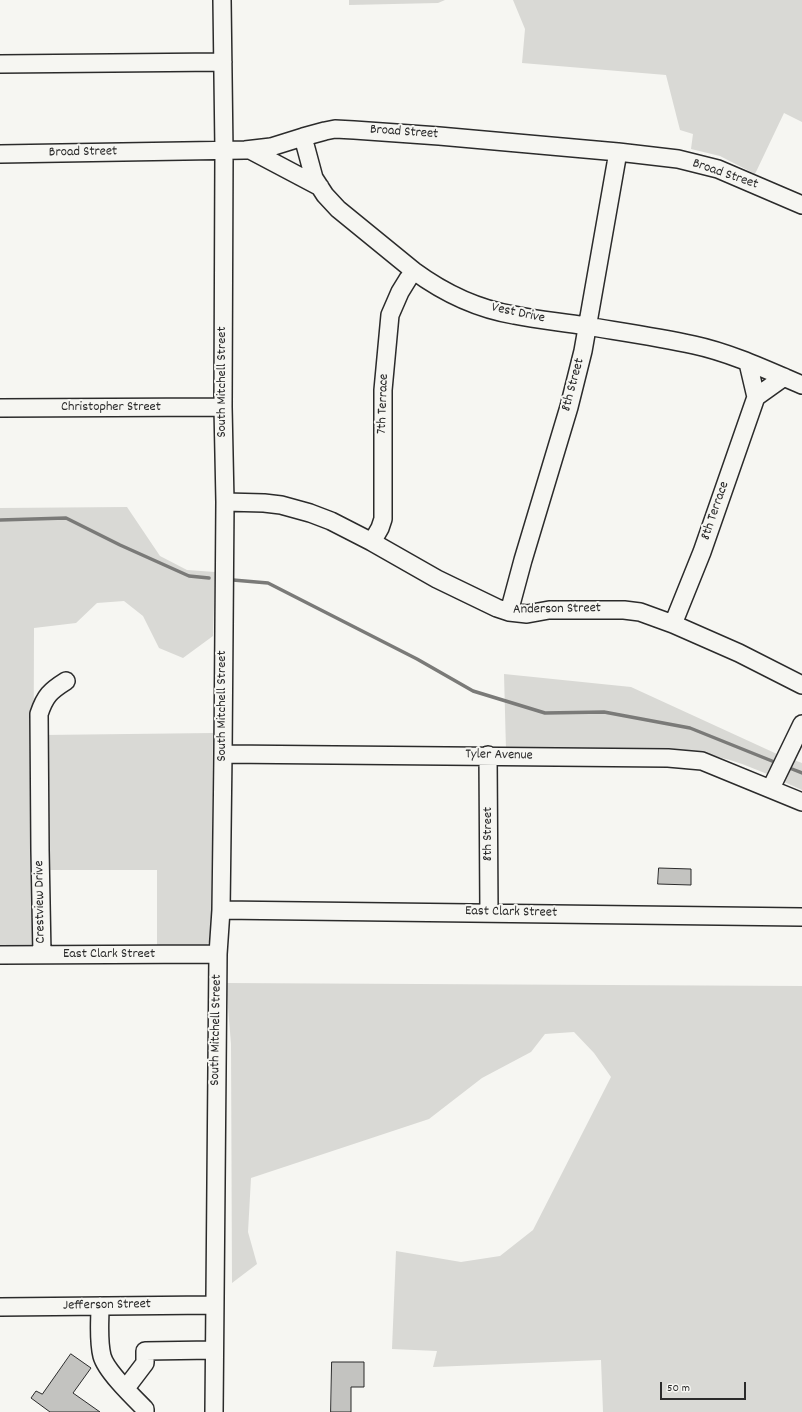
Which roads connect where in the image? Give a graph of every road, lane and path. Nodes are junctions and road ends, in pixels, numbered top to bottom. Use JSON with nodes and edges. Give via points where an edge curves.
{"nodes":[{"id":1,"x":222,"y":0,"type":"edge"},
{"id":2,"x":224,"y":62,"type":"junction"},
{"id":3,"x":0,"y":64,"type":"edge"},
{"id":4,"x":303,"y":137,"type":"junction"},
{"id":5,"x":250,"y":150,"type":"junction"},
{"id":6,"x":224,"y":151,"type":"junction"},
{"id":7,"x":618,"y":152,"type":"junction"},
{"id":8,"x":0,"y":154,"type":"edge"},
{"id":9,"x":320,"y":188,"type":"junction"},
{"id":10,"x":802,"y":205,"type":"edge"},
{"id":11,"x":414,"y":271,"type":"junction"},
{"id":12,"x":587,"y":326,"type":"junction"},
{"id":13,"x":748,"y":363,"type":"junction"},
{"id":14,"x":784,"y":377,"type":"junction"},
{"id":15,"x":802,"y":385,"type":"edge"},
{"id":16,"x":756,"y":397,"type":"junction"},
{"id":17,"x":223,"y":407,"type":"junction"},
{"id":18,"x":0,"y":408,"type":"edge"},
{"id":19,"x":225,"y":502,"type":"junction"},
{"id":20,"x":372,"y":542,"type":"junction"},
{"id":21,"x":509,"y":612,"type":"junction"},
{"id":22,"x":673,"y":624,"type":"junction"},
{"id":23,"x":66,"y":681,"type":"dead end"},
{"id":24,"x":802,"y":685,"type":"edge"},
{"id":25,"x":802,"y":724,"type":"edge"},
{"id":26,"x":223,"y":754,"type":"junction"},
{"id":27,"x":488,"y":755,"type":"junction"},
{"id":28,"x":771,"y":788,"type":"junction"},
{"id":29,"x":802,"y":802,"type":"edge"},
{"id":30,"x":220,"y":910,"type":"junction"},
{"id":31,"x":489,"y":913,"type":"junction"},
{"id":32,"x":802,"y":917,"type":"edge"},
{"id":33,"x":218,"y":954,"type":"junction"},
{"id":34,"x":0,"y":955,"type":"edge"},
{"id":35,"x":42,"y":955,"type":"junction"},
{"id":36,"x":214,"y":1305,"type":"junction"},
{"id":37,"x":100,"y":1306,"type":"junction"},
{"id":38,"x":0,"y":1307,"type":"edge"},
{"id":39,"x":214,"y":1350,"type":"junction"},
{"id":40,"x":126,"y":1388,"type":"junction"},
{"id":41,"x":145,"y":1412,"type":"edge"},
{"id":42,"x":214,"y":1412,"type":"edge"}],
"edges":[{"from":1,"to":2,"type":"street","name":"South Mitchell Street"},
{"from":2,"to":3,"type":"street"},
{"from":2,"to":6,"type":"street","name":"South Mitchell Street"},
{"from":4,"to":5,"type":"street","name":"Broad Street","via":[[271,147]]},
{"from":4,"to":7,"type":"street","name":"Broad Street","via":[[325,131],[354,130]]},
{"from":4,"to":9,"type":"street","name":"Vest Drive","via":[[314,178]]},
{"from":5,"to":6,"type":"street","name":"Broad Street"},
{"from":5,"to":9,"type":"street"},
{"from":6,"to":8,"type":"street","name":"Broad Street"},
{"from":6,"to":17,"type":"street","name":"South Mitchell Street"},
{"from":7,"to":10,"type":"street","name":"Broad Street","via":[[678,159],[718,169]]},
{"from":7,"to":12,"type":"street","name":"8th Street"},
{"from":9,"to":11,"type":"street","name":"Vest Drive","via":[[338,208]]},
{"from":11,"to":12,"type":"street","name":"Vest Drive","via":[[453,295],[474,304],[512,315]]},
{"from":11,"to":20,"type":"street","name":"7th Terrace","via":[[400,292],[390,315],[383,390],[383,519]]},
{"from":12,"to":13,"type":"street","name":"Vest Drive","via":[[695,345]]},
{"from":12,"to":21,"type":"street","name":"8th Street","via":[[569,407]]},
{"from":13,"to":14,"type":"street","name":"Vest Drive"},
{"from":13,"to":16,"type":"street"},
{"from":14,"to":15,"type":"street","name":"Vest Drive"},
{"from":14,"to":16,"type":"street"},
{"from":16,"to":22,"type":"street","name":"8th Terrace","via":[[702,552]]},
{"from":17,"to":18,"type":"street","name":"Christopher Street"},
{"from":17,"to":19,"type":"street","name":"South Mitchell Street"},
{"from":19,"to":20,"type":"street","name":"Anderson Street","via":[[264,502],[281,505],[331,521]]},
{"from":19,"to":26,"type":"street","name":"South Mitchell Street"},
{"from":20,"to":21,"type":"street","name":"Anderson Street","via":[[437,579]]},
{"from":21,"to":22,"type":"street","name":"Anderson Street","via":[[527,614],[548,610],[624,610],[640,612]]},
{"from":22,"to":24,"type":"street","name":"Anderson Street"},
{"from":23,"to":35,"type":"street","name":"Crestview Drive","via":[[52,690],[43,702],[39,714]]},
{"from":25,"to":28,"type":"street"},
{"from":26,"to":27,"type":"street","name":"Tyler Avenue"},
{"from":26,"to":30,"type":"street","name":"South Mitchell Street"},
{"from":27,"to":28,"type":"street","name":"Tyler Avenue","via":[[668,758],[702,761]]},
{"from":27,"to":31,"type":"street","name":"8th Street"},
{"from":28,"to":29,"type":"street"},
{"from":30,"to":31,"type":"street","name":"East Clark Street"},
{"from":30,"to":33,"type":"street","name":"South Mitchell Street"},
{"from":31,"to":32,"type":"street","name":"East Clark Street"},
{"from":33,"to":35,"type":"street","name":"East Clark Street"},
{"from":33,"to":36,"type":"street","name":"South Mitchell Street"},
{"from":34,"to":35,"type":"street","name":"East Clark Street"},
{"from":36,"to":37,"type":"street","name":"Jefferson Street"},
{"from":36,"to":39,"type":"street","name":"South Mitchell Street"},
{"from":37,"to":38,"type":"street","name":"Jefferson Street"},
{"from":37,"to":40,"type":"street","via":[[102,1357]]},
{"from":39,"to":40,"type":"street","via":[[145,1351],[145,1363]]},
{"from":39,"to":42,"type":"street","name":"South Mitchell Street"},
{"from":40,"to":41,"type":"street"}]}
